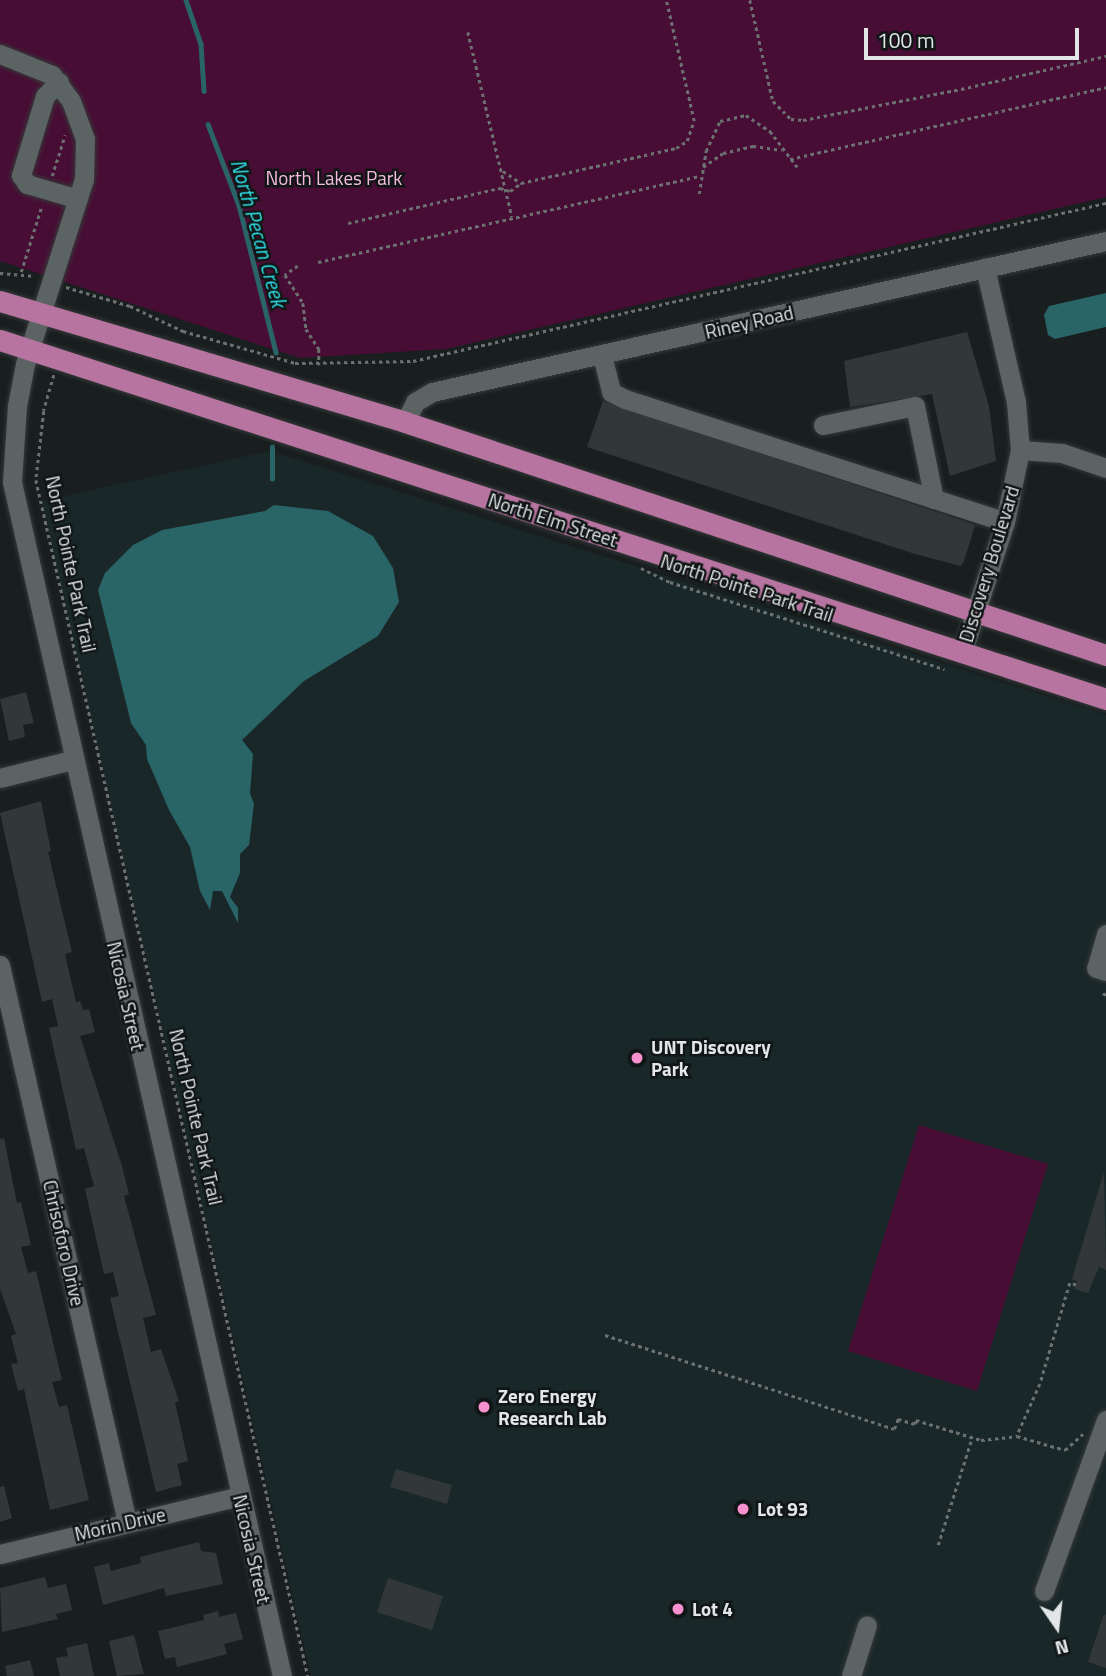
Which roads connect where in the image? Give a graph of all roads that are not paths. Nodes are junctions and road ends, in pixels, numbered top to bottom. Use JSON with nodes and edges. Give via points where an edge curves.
{"nodes":[{"id":1,"x":0,"y":54,"type":"edge"},
{"id":2,"x":59,"y":82,"type":"junction"},
{"id":3,"x":78,"y":199,"type":"junction"},
{"id":4,"x":1106,"y":241,"type":"edge"},
{"id":5,"x":985,"y":268,"type":"junction"},
{"id":6,"x":0,"y":300,"type":"edge"},
{"id":7,"x":41,"y":314,"type":"junction"},
{"id":8,"x":0,"y":340,"type":"edge"},
{"id":9,"x":30,"y":351,"type":"junction"},
{"id":10,"x":602,"y":355,"type":"junction"},
{"id":11,"x":405,"y":422,"type":"junction"},
{"id":12,"x":823,"y":425,"type":"dead end"},
{"id":13,"x":1020,"y":450,"type":"junction"},
{"id":14,"x":1106,"y":468,"type":"edge"},
{"id":15,"x":6,"y":483,"type":"edge"},
{"id":16,"x":934,"y":499,"type":"junction"},
{"id":17,"x":1005,"y":522,"type":"junction"},
{"id":18,"x":976,"y":612,"type":"junction"},
{"id":19,"x":962,"y":653,"type":"junction"},
{"id":20,"x":1106,"y":655,"type":"edge"},
{"id":21,"x":1106,"y":699,"type":"edge"},
{"id":22,"x":72,"y":760,"type":"junction"},
{"id":23,"x":0,"y":779,"type":"edge"},
{"id":24,"x":1106,"y":934,"type":"edge"},
{"id":25,"x":0,"y":965,"type":"edge"},
{"id":26,"x":1106,"y":971,"type":"edge"},
{"id":27,"x":1106,"y":1420,"type":"edge"},
{"id":28,"x":240,"y":1496,"type":"junction"},
{"id":29,"x":127,"y":1522,"type":"junction"},
{"id":30,"x":0,"y":1554,"type":"edge"},
{"id":31,"x":1044,"y":1591,"type":"dead end"},
{"id":32,"x":867,"y":1625,"type":"dead end"},
{"id":33,"x":282,"y":1676,"type":"edge"},
{"id":34,"x":851,"y":1676,"type":"edge"}],
"edges":[{"from":1,"to":2,"type":"street","via":[[39,68]]},
{"from":2,"to":3,"type":"street","name":"Nicosia Street","via":[[78,117],[87,151]]},
{"from":2,"to":3,"type":"street","via":[[45,96],[21,176],[27,184]]},
{"from":3,"to":7,"type":"street","name":"Nicosia Street"},
{"from":4,"to":5,"type":"street","name":"Riney Road"},
{"from":5,"to":10,"type":"street","name":"Riney Road"},
{"from":5,"to":13,"type":"street","name":"Discovery Boulevard","via":[[1016,402]]},
{"from":6,"to":7,"type":"main road"},
{"from":7,"to":9,"type":"street","name":"Nicosia Street"},
{"from":7,"to":11,"type":"main road"},
{"from":8,"to":9,"type":"main road","name":"North Elm Street"},
{"from":9,"to":15,"type":"street","name":"Nicosia Street","via":[[16,406]]},
{"from":9,"to":19,"type":"main road","name":"North Elm Street"},
{"from":10,"to":11,"type":"street","name":"Riney Road","via":[[432,392],[415,402]]},
{"from":10,"to":16,"type":"street","via":[[611,392],[625,399]]},
{"from":11,"to":18,"type":"main road"},
{"from":12,"to":16,"type":"street","via":[[915,406]]},
{"from":13,"to":14,"type":"street","via":[[1062,453]]},
{"from":13,"to":17,"type":"street","name":"Discovery Boulevard"},
{"from":15,"to":22,"type":"street","name":"Nicosia Street"},
{"from":16,"to":17,"type":"street"},
{"from":17,"to":18,"type":"street","name":"Discovery Boulevard"},
{"from":18,"to":19,"type":"street","name":"Discovery Boulevard"},
{"from":18,"to":20,"type":"main road"},
{"from":19,"to":21,"type":"main road","name":"North Elm Street"},
{"from":22,"to":23,"type":"street"},
{"from":22,"to":28,"type":"street","name":"Nicosia Street"},
{"from":24,"to":26,"type":"street","via":[[1096,968]]},
{"from":25,"to":29,"type":"street","name":"Chrisoforo Drive"},
{"from":27,"to":31,"type":"street"},
{"from":28,"to":29,"type":"street","name":"Morin Drive"},
{"from":28,"to":33,"type":"street","name":"Nicosia Street"},
{"from":29,"to":30,"type":"street","name":"Morin Drive"},
{"from":32,"to":34,"type":"street"}]}
